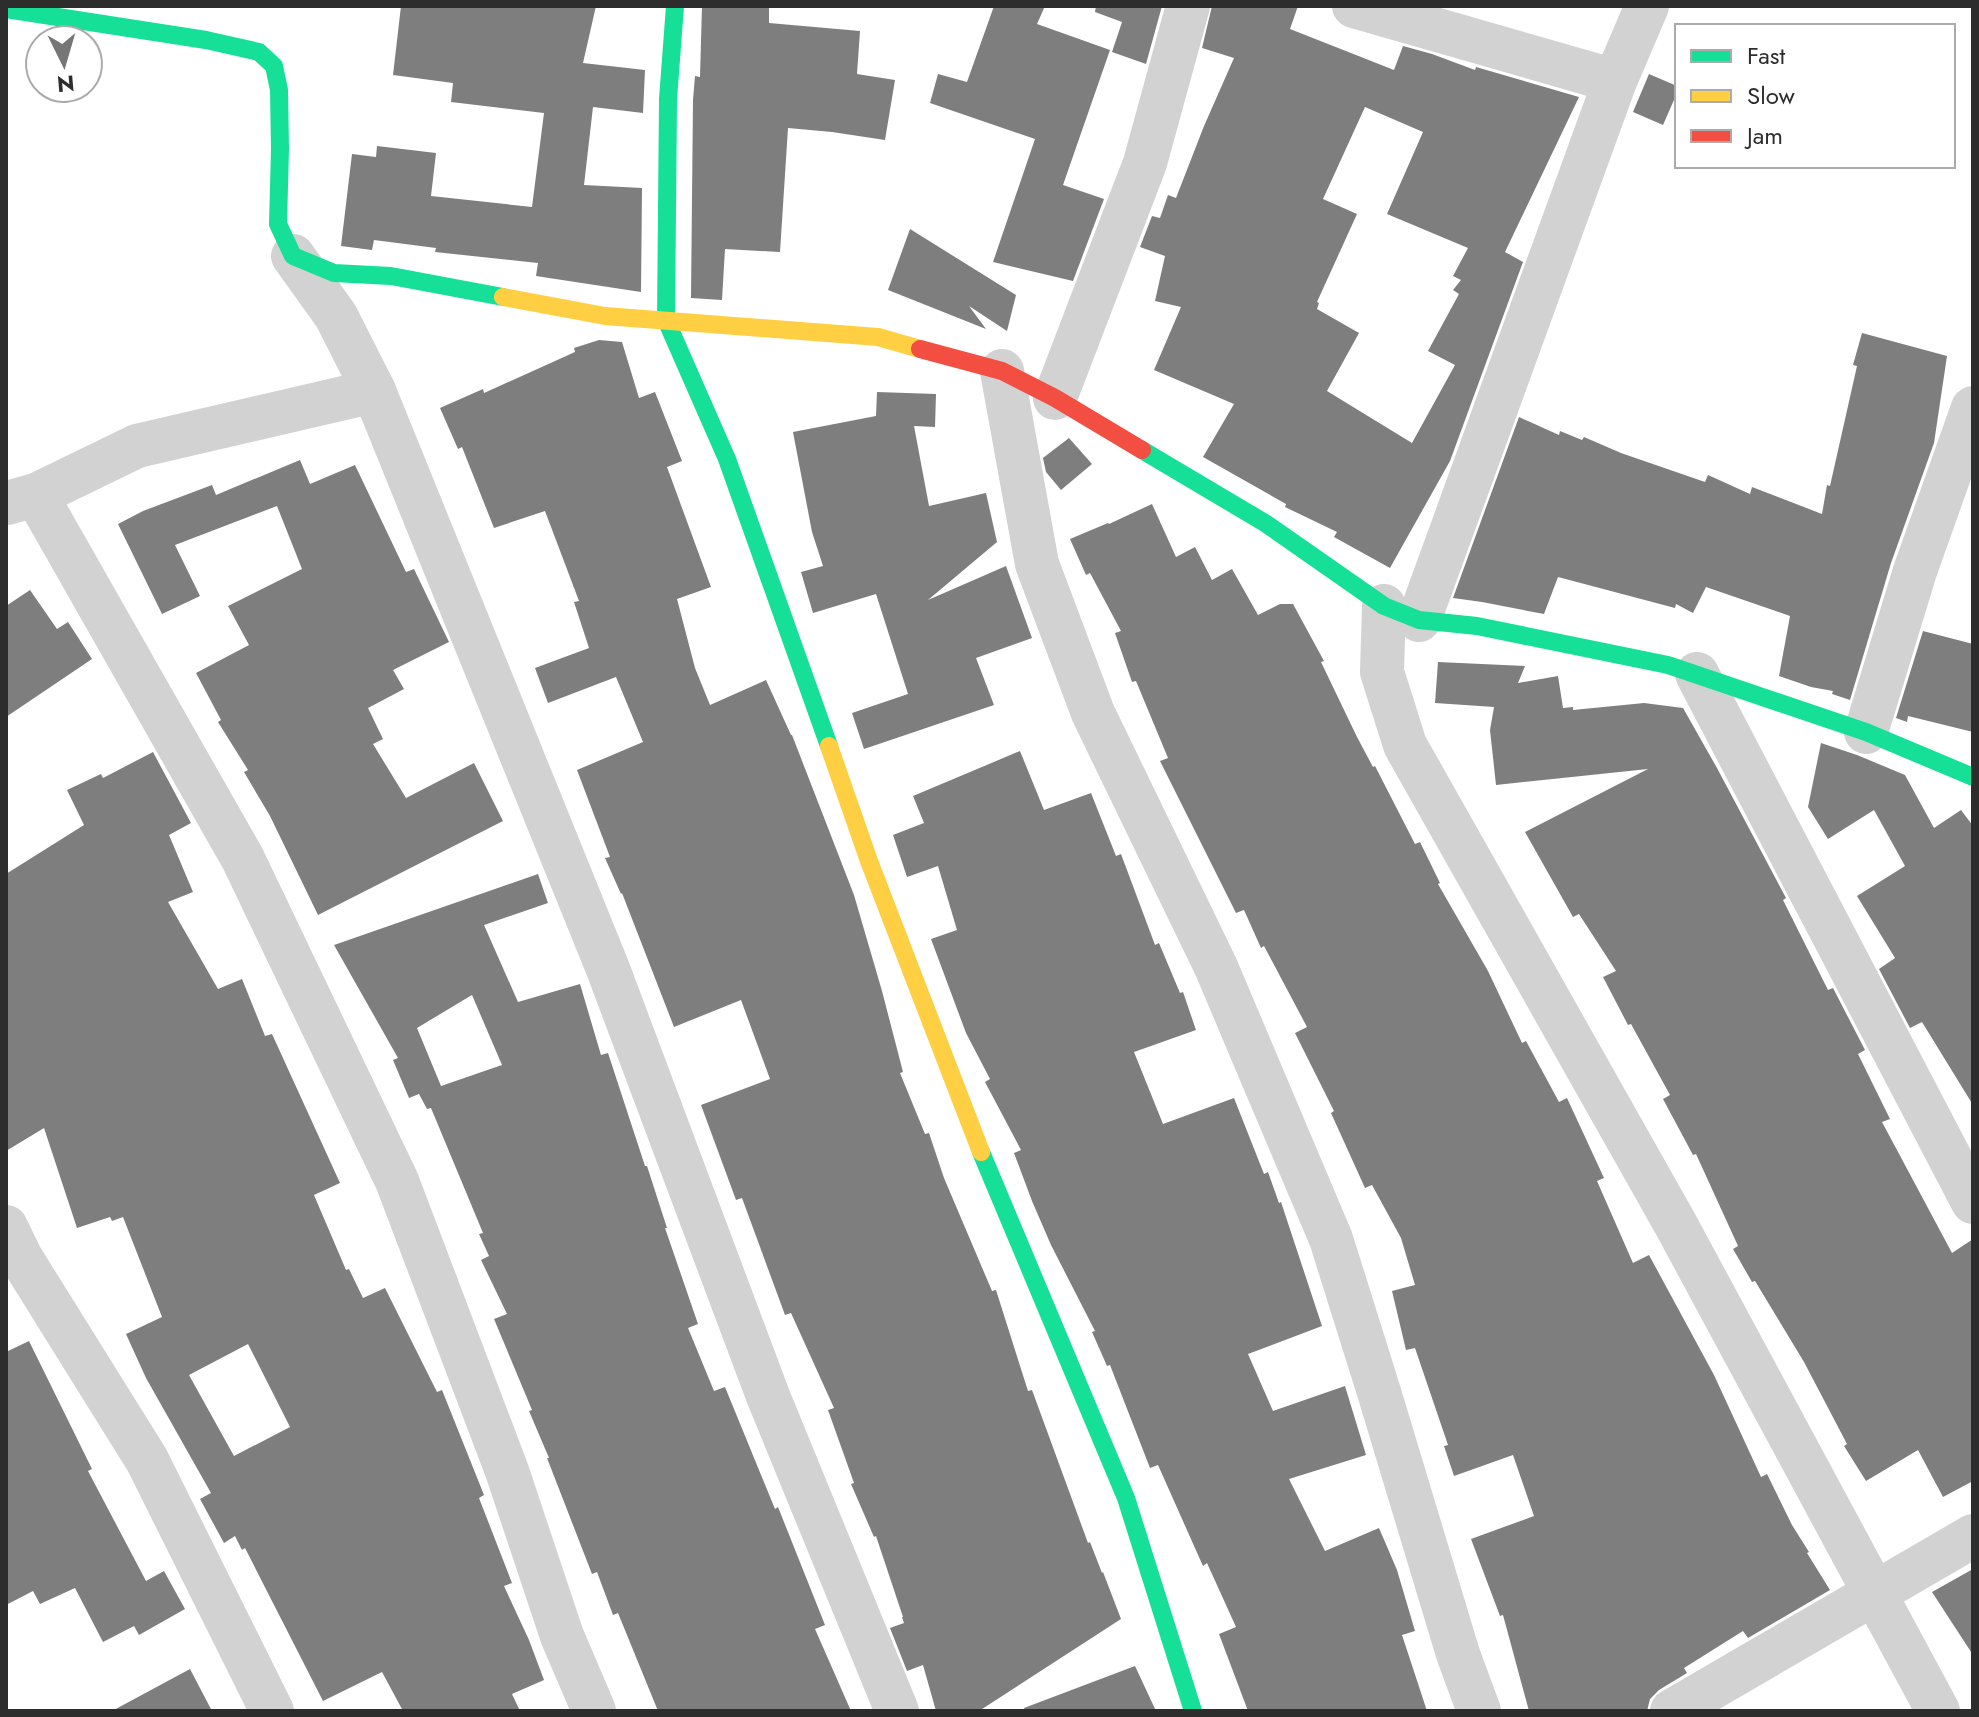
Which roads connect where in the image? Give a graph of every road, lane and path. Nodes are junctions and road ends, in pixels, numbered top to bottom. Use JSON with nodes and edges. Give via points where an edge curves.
{"nodes":[{"id":1,"x":675,"y":6,"type":"edge"},
{"id":2,"x":1188,"y":6,"type":"edge"},
{"id":3,"x":1354,"y":6,"type":"edge"},
{"id":4,"x":1647,"y":6,"type":"edge"},
{"id":5,"x":6,"y":9,"type":"edge"},
{"id":6,"x":1615,"y":81,"type":"junction"},
{"id":7,"x":293,"y":256,"type":"junction"},
{"id":8,"x":666,"y":320,"type":"junction"},
{"id":9,"x":1002,"y":371,"type":"junction"},
{"id":10,"x":374,"y":391,"type":"junction"},
{"id":11,"x":1055,"y":398,"type":"junction"},
{"id":12,"x":1973,"y":408,"type":"edge"},
{"id":13,"x":21,"y":499,"type":"edge"},
{"id":14,"x":1401,"y":613,"type":"junction"},
{"id":15,"x":1697,"y":674,"type":"junction"},
{"id":16,"x":1866,"y":732,"type":"junction"},
{"id":17,"x":1973,"y":777,"type":"edge"},
{"id":18,"x":1973,"y":1202,"type":"edge"},
{"id":19,"x":11,"y":1260,"type":"edge"},
{"id":20,"x":1973,"y":1536,"type":"edge"},
{"id":21,"x":1875,"y":1593,"type":"junction"},
{"id":22,"x":272,"y":1711,"type":"edge"},
{"id":23,"x":594,"y":1711,"type":"edge"},
{"id":24,"x":897,"y":1711,"type":"edge"},
{"id":25,"x":1193,"y":1711,"type":"edge"},
{"id":26,"x":1479,"y":1711,"type":"edge"},
{"id":27,"x":1672,"y":1711,"type":"edge"},
{"id":28,"x":1938,"y":1711,"type":"edge"}],
"edges":[{"from":1,"to":8,"type":"street","via":[[668,99]]},
{"from":2,"to":11,"type":"street","via":[[1145,163]]},
{"from":3,"to":6,"type":"street"},
{"from":4,"to":6,"type":"street"},
{"from":5,"to":7,"type":"street","via":[[259,52],[274,66],[279,90],[278,224]]},
{"from":6,"to":14,"type":"street"},
{"from":7,"to":8,"type":"street","via":[[334,273],[391,276],[605,316]]},
{"from":7,"to":10,"type":"street","via":[[336,316]]},
{"from":8,"to":9,"type":"street","via":[[878,337]]},
{"from":8,"to":25,"type":"street","via":[[727,459],[869,861],[980,1149],[1126,1498]]},
{"from":9,"to":11,"type":"street"},
{"from":9,"to":26,"type":"street","via":[[1037,564],[1093,713],[1216,967],[1331,1239]]},
{"from":10,"to":13,"type":"street","via":[[137,446]]},
{"from":10,"to":24,"type":"street","via":[[608,969],[768,1396]]},
{"from":11,"to":14,"type":"street","via":[[1265,523]]},
{"from":12,"to":16,"type":"street"},
{"from":13,"to":23,"type":"street","via":[[243,859],[397,1181]]},
{"from":14,"to":15,"type":"street"},
{"from":14,"to":21,"type":"street","via":[[1382,672],[1405,745],[1676,1225]]},
{"from":15,"to":16,"type":"street"},
{"from":15,"to":18,"type":"street"},
{"from":16,"to":17,"type":"street"},
{"from":19,"to":22,"type":"street","via":[[147,1460]]},
{"from":20,"to":21,"type":"street"},
{"from":21,"to":27,"type":"street"},
{"from":21,"to":28,"type":"street"}]}
